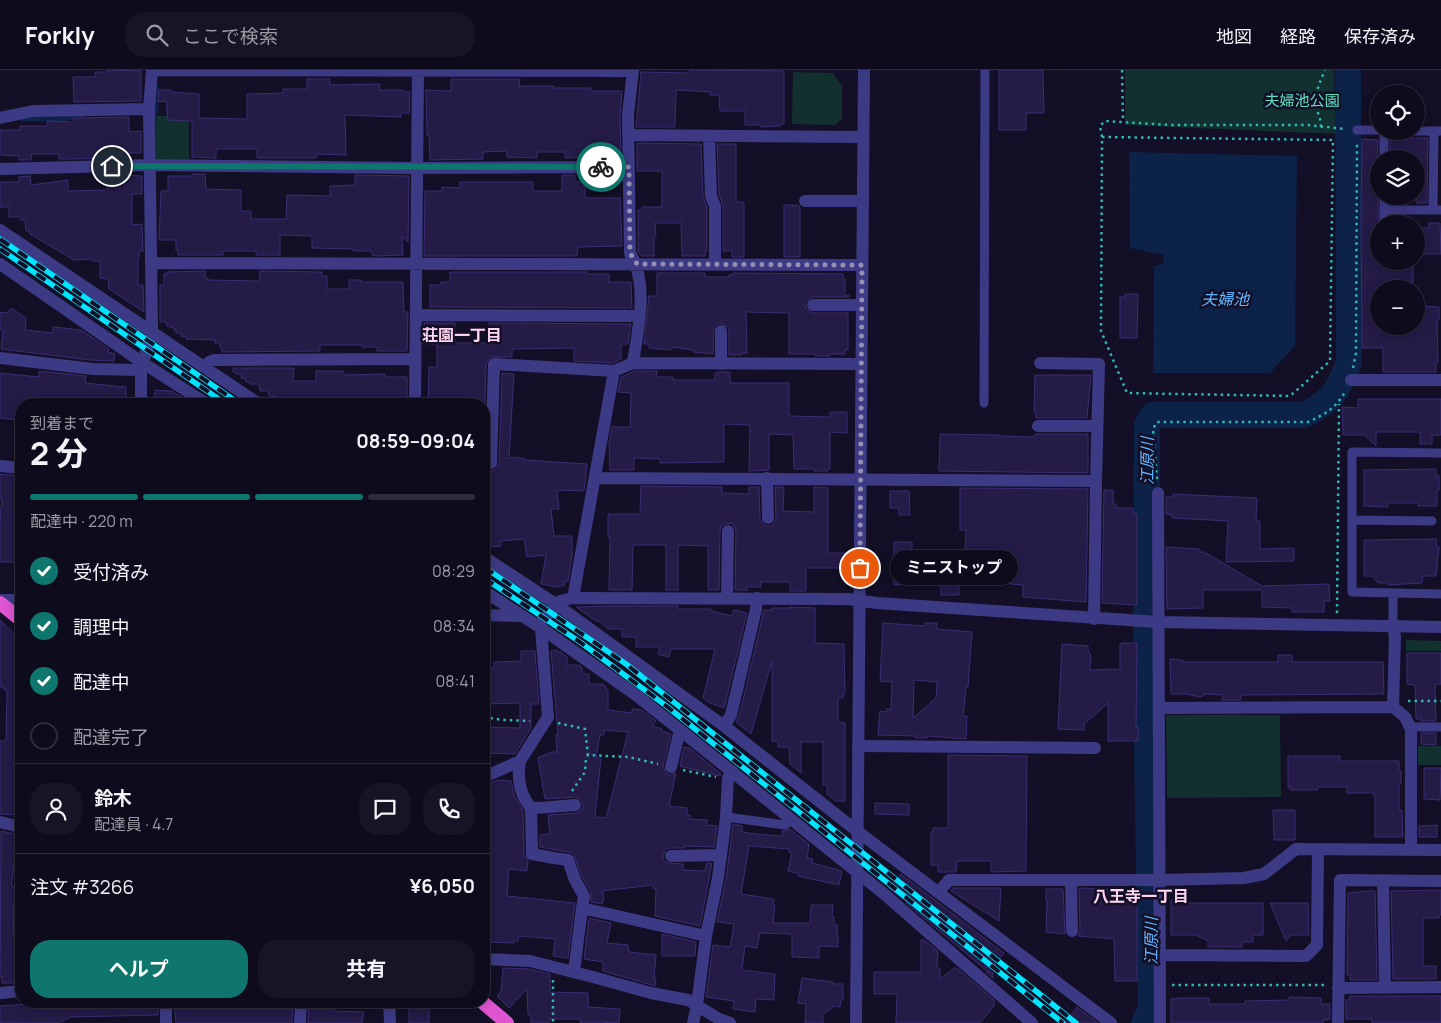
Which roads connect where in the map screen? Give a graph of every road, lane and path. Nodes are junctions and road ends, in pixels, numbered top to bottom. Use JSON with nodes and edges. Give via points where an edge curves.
{"nodes":[{"id":1,"x":418,"y":70,"type":"edge"},
{"id":2,"x":633,"y":70,"type":"edge"},
{"id":3,"x":864,"y":70,"type":"edge"},
{"id":4,"x":985,"y":70,"type":"edge"},
{"id":5,"x":1122,"y":70,"type":"edge"},
{"id":6,"x":1324,"y":70,"type":"edge"},
{"id":7,"x":150,"y":110,"type":"junction"},
{"id":8,"x":0,"y":118,"type":"edge"},
{"id":9,"x":1123,"y":121,"type":"junction"},
{"id":10,"x":1321,"y":127,"type":"junction"},
{"id":11,"x":1342,"y":129,"type":"dead end"},
{"id":12,"x":1357,"y":130,"type":"joint"},
{"id":13,"x":1370,"y":130,"type":"edge"},
{"id":14,"x":1437,"y":131,"type":"edge"},
{"id":15,"x":629,"y":135,"type":"junction"},
{"id":16,"x":1102,"y":136,"type":"junction"},
{"id":17,"x":709,"y":137,"type":"junction"},
{"id":18,"x":863,"y":137,"type":"junction"},
{"id":19,"x":149,"y":165,"type":"junction"},
{"id":20,"x":629,"y":167,"type":"junction"},
{"id":21,"x":417,"y":168,"type":"junction"},
{"id":22,"x":0,"y":169,"type":"edge"},
{"id":23,"x":805,"y":201,"type":"dead end"},
{"id":24,"x":863,"y":201,"type":"junction"},
{"id":25,"x":1384,"y":205,"type":"edge"},
{"id":26,"x":1384,"y":210,"type":"junction"},
{"id":27,"x":1437,"y":210,"type":"edge"},
{"id":28,"x":1384,"y":215,"type":"edge"},
{"id":29,"x":0,"y":230,"type":"edge"},
{"id":30,"x":150,"y":262,"type":"junction"},
{"id":31,"x":416,"y":263,"type":"junction"},
{"id":32,"x":0,"y":264,"type":"edge"},
{"id":33,"x":637,"y":264,"type":"junction"},
{"id":34,"x":715,"y":264,"type":"junction"},
{"id":35,"x":862,"y":265,"type":"junction"},
{"id":36,"x":813,"y":305,"type":"dead end"},
{"id":37,"x":862,"y":305,"type":"junction"},
{"id":38,"x":416,"y":315,"type":"junction"},
{"id":39,"x":640,"y":316,"type":"junction"},
{"id":40,"x":152,"y":331,"type":"junction"},
{"id":41,"x":721,"y":331,"type":"dead end"},
{"id":42,"x":0,"y":358,"type":"edge"},
{"id":43,"x":415,"y":359,"type":"junction"},
{"id":44,"x":633,"y":363,"type":"junction"},
{"id":45,"x":1040,"y":363,"type":"dead end"},
{"id":46,"x":721,"y":364,"type":"junction"},
{"id":47,"x":861,"y":364,"type":"junction"},
{"id":48,"x":142,"y":367,"type":"junction"},
{"id":49,"x":206,"y":367,"type":"junction"},
{"id":50,"x":614,"y":371,"type":"junction"},
{"id":51,"x":1351,"y":380,"type":"junction"},
{"id":52,"x":1441,"y":380,"type":"edge"},
{"id":53,"x":141,"y":398,"type":"edge"},
{"id":54,"x":196,"y":398,"type":"edge"},
{"id":55,"x":250,"y":398,"type":"edge"},
{"id":56,"x":415,"y":398,"type":"edge"},
{"id":57,"x":1339,"y":403,"type":"junction"},
{"id":58,"x":984,"y":404,"type":"dead end"},
{"id":59,"x":1038,"y":426,"type":"dead end"},
{"id":60,"x":1097,"y":426,"type":"junction"},
{"id":61,"x":1441,"y":453,"type":"edge"},
{"id":62,"x":491,"y":464,"type":"dead end"},
{"id":63,"x":0,"y":466,"type":"edge"},
{"id":64,"x":15,"y":467,"type":"edge"},
{"id":65,"x":595,"y":478,"type":"junction"},
{"id":66,"x":767,"y":478,"type":"junction"},
{"id":67,"x":860,"y":479,"type":"junction"},
{"id":68,"x":1096,"y":481,"type":"junction"},
{"id":69,"x":1158,"y":493,"type":"joint"},
{"id":70,"x":768,"y":518,"type":"dead end"},
{"id":71,"x":1352,"y":520,"type":"junction"},
{"id":72,"x":1432,"y":521,"type":"dead end"},
{"id":73,"x":728,"y":531,"type":"dead end"},
{"id":74,"x":490,"y":560,"type":"edge"},
{"id":75,"x":1393,"y":593,"type":"junction"},
{"id":76,"x":1441,"y":594,"type":"edge"},
{"id":77,"x":490,"y":595,"type":"edge"},
{"id":78,"x":573,"y":598,"type":"junction"},
{"id":79,"x":727,"y":598,"type":"junction"},
{"id":80,"x":757,"y":598,"type":"junction"},
{"id":81,"x":15,"y":600,"type":"edge"},
{"id":82,"x":860,"y":600,"type":"junction"},
{"id":83,"x":0,"y":601,"type":"edge"},
{"id":84,"x":557,"y":605,"type":"junction"},
{"id":85,"x":15,"y":615,"type":"edge"},
{"id":86,"x":490,"y":615,"type":"edge"},
{"id":87,"x":520,"y":615,"type":"junction"},
{"id":88,"x":1094,"y":619,"type":"junction"},
{"id":89,"x":1155,"y":622,"type":"junction"},
{"id":90,"x":1337,"y":624,"type":"junction"},
{"id":91,"x":541,"y":625,"type":"junction"},
{"id":92,"x":1393,"y":626,"type":"junction"},
{"id":93,"x":1441,"y":626,"type":"edge"},
{"id":94,"x":1441,"y":701,"type":"edge"},
{"id":95,"x":1399,"y":704,"type":"junction"},
{"id":96,"x":1159,"y":708,"type":"junction"},
{"id":97,"x":490,"y":718,"type":"edge"},
{"id":98,"x":546,"y":721,"type":"junction"},
{"id":99,"x":724,"y":726,"type":"junction"},
{"id":100,"x":1410,"y":727,"type":"junction"},
{"id":101,"x":1441,"y":727,"type":"edge"},
{"id":102,"x":680,"y":730,"type":"junction"},
{"id":103,"x":858,"y":746,"type":"junction"},
{"id":104,"x":1095,"y":748,"type":"dead end"},
{"id":105,"x":588,"y":755,"type":"junction"},
{"id":106,"x":520,"y":761,"type":"junction"},
{"id":107,"x":671,"y":767,"type":"junction"},
{"id":108,"x":502,"y":769,"type":"junction"},
{"id":109,"x":490,"y":774,"type":"edge"},
{"id":110,"x":730,"y":775,"type":"junction"},
{"id":111,"x":518,"y":776,"type":"junction"},
{"id":112,"x":575,"y":805,"type":"dead end"},
{"id":113,"x":557,"y":806,"type":"junction"},
{"id":114,"x":531,"y":808,"type":"junction"},
{"id":115,"x":726,"y":817,"type":"junction"},
{"id":116,"x":792,"y":819,"type":"junction"},
{"id":117,"x":0,"y":822,"type":"edge"},
{"id":118,"x":15,"y":826,"type":"edge"},
{"id":119,"x":857,"y":831,"type":"junction"},
{"id":120,"x":1318,"y":849,"type":"junction"},
{"id":121,"x":1411,"y":850,"type":"junction"},
{"id":122,"x":1441,"y":850,"type":"edge"},
{"id":123,"x":721,"y":855,"type":"junction"},
{"id":124,"x":671,"y":856,"type":"dead end"},
{"id":125,"x":857,"y":872,"type":"junction"},
{"id":126,"x":1071,"y":880,"type":"junction"},
{"id":127,"x":1160,"y":880,"type":"junction"},
{"id":128,"x":1383,"y":880,"type":"junction"},
{"id":129,"x":1441,"y":881,"type":"edge"},
{"id":130,"x":939,"y":892,"type":"junction"},
{"id":131,"x":582,"y":908,"type":"junction"},
{"id":132,"x":1072,"y":931,"type":"dead end"},
{"id":133,"x":706,"y":936,"type":"junction"},
{"id":134,"x":1160,"y":955,"type":"junction"},
{"id":135,"x":490,"y":959,"type":"edge"},
{"id":136,"x":553,"y":966,"type":"junction"},
{"id":137,"x":574,"y":972,"type":"junction"},
{"id":138,"x":1160,"y":986,"type":"junction"},
{"id":139,"x":1338,"y":986,"type":"junction"},
{"id":140,"x":1441,"y":987,"type":"edge"},
{"id":141,"x":1385,"y":988,"type":"junction"},
{"id":142,"x":15,"y":992,"type":"edge"},
{"id":143,"x":0,"y":993,"type":"edge"},
{"id":144,"x":697,"y":1005,"type":"junction"},
{"id":145,"x":166,"y":1008,"type":"edge"},
{"id":146,"x":301,"y":1008,"type":"edge"},
{"id":147,"x":389,"y":1008,"type":"edge"},
{"id":148,"x":489,"y":1008,"type":"edge"},
{"id":149,"x":166,"y":1023,"type":"edge"},
{"id":150,"x":300,"y":1023,"type":"edge"},
{"id":151,"x":390,"y":1023,"type":"edge"},
{"id":152,"x":507,"y":1023,"type":"edge"},
{"id":153,"x":553,"y":1023,"type":"edge"},
{"id":154,"x":693,"y":1023,"type":"edge"},
{"id":155,"x":730,"y":1023,"type":"edge"},
{"id":156,"x":856,"y":1023,"type":"edge"},
{"id":157,"x":1032,"y":1023,"type":"edge"},
{"id":158,"x":1111,"y":1023,"type":"edge"},
{"id":159,"x":1160,"y":1023,"type":"edge"},
{"id":160,"x":1338,"y":1023,"type":"edge"}],
"edges":[{"from":1,"to":2,"type":"street"},
{"from":1,"to":7,"type":"street","via":[[152,70]]},
{"from":1,"to":21,"type":"street"},
{"from":2,"to":15,"type":"street"},
{"from":3,"to":18,"type":"street"},
{"from":4,"to":58,"type":"lane"},
{"from":5,"to":9,"type":"path"},
{"from":6,"to":10,"type":"path","via":[[1315,96]]},
{"from":7,"to":8,"type":"street","via":[[33,112]]},
{"from":7,"to":19,"type":"street"},
{"from":9,"to":10,"type":"path","via":[[1170,125]]},
{"from":9,"to":16,"type":"path","via":[[1104,121],[1100,126]]},
{"from":10,"to":11,"type":"path"},
{"from":12,"to":13,"type":"lane"},
{"from":12,"to":51,"type":"path","via":[[1356,353]]},
{"from":14,"to":27,"type":"lane"},
{"from":15,"to":17,"type":"street"},
{"from":15,"to":20,"type":"street"},
{"from":16,"to":16,"type":"path","via":[[1101,331],[1127,393],[1290,396],[1330,362],[1333,140]]},
{"from":17,"to":18,"type":"street"},
{"from":17,"to":34,"type":"street","via":[[710,196],[715,206]]},
{"from":18,"to":24,"type":"street"},
{"from":19,"to":21,"type":"street"},
{"from":19,"to":22,"type":"street"},
{"from":19,"to":30,"type":"street"},
{"from":20,"to":21,"type":"street"},
{"from":20,"to":33,"type":"street","via":[[630,253]]},
{"from":21,"to":31,"type":"street"},
{"from":23,"to":24,"type":"street"},
{"from":24,"to":35,"type":"street"},
{"from":25,"to":26,"type":"lane"},
{"from":26,"to":27,"type":"lane"},
{"from":26,"to":28,"type":"lane"},
{"from":29,"to":40,"type":"street"},
{"from":30,"to":31,"type":"street"},
{"from":30,"to":40,"type":"street"},
{"from":31,"to":33,"type":"street"},
{"from":31,"to":38,"type":"street"},
{"from":32,"to":48,"type":"street"},
{"from":33,"to":34,"type":"street"},
{"from":33,"to":39,"type":"street"},
{"from":34,"to":35,"type":"street"},
{"from":35,"to":37,"type":"street"},
{"from":36,"to":37,"type":"street"},
{"from":37,"to":47,"type":"street"},
{"from":38,"to":39,"type":"street"},
{"from":38,"to":43,"type":"street"},
{"from":39,"to":44,"type":"street"},
{"from":40,"to":48,"type":"street"},
{"from":40,"to":49,"type":"street"},
{"from":41,"to":46,"type":"street"},
{"from":42,"to":48,"type":"street","via":[[93,368]]},
{"from":43,"to":49,"type":"street","via":[[214,360]]},
{"from":43,"to":56,"type":"street"},
{"from":44,"to":46,"type":"street"},
{"from":44,"to":50,"type":"street"},
{"from":45,"to":60,"type":"street","via":[[1099,364]]},
{"from":46,"to":47,"type":"street"},
{"from":47,"to":67,"type":"street"},
{"from":48,"to":53,"type":"street"},
{"from":48,"to":54,"type":"street"},
{"from":49,"to":55,"type":"street"},
{"from":50,"to":62,"type":"street","via":[[494,364]]},
{"from":50,"to":65,"type":"street"},
{"from":51,"to":52,"type":"street"},
{"from":51,"to":57,"type":"path"},
{"from":57,"to":69,"type":"path","via":[[1308,422],[1157,422],[1153,429]]},
{"from":57,"to":90,"type":"path"},
{"from":59,"to":60,"type":"street"},
{"from":60,"to":68,"type":"street"},
{"from":61,"to":71,"type":"lane","via":[[1352,452]]},
{"from":63,"to":64,"type":"street"},
{"from":65,"to":66,"type":"street"},
{"from":65,"to":78,"type":"street"},
{"from":66,"to":67,"type":"street"},
{"from":66,"to":70,"type":"street"},
{"from":67,"to":68,"type":"street"},
{"from":67,"to":82,"type":"street"},
{"from":68,"to":88,"type":"street"},
{"from":69,"to":89,"type":"street"},
{"from":71,"to":72,"type":"lane"},
{"from":71,"to":75,"type":"lane","via":[[1352,592]]},
{"from":73,"to":79,"type":"street"},
{"from":74,"to":84,"type":"street"},
{"from":75,"to":76,"type":"lane"},
{"from":75,"to":92,"type":"lane"},
{"from":77,"to":87,"type":"street"},
{"from":78,"to":79,"type":"street"},
{"from":78,"to":84,"type":"street"},
{"from":79,"to":80,"type":"street"},
{"from":80,"to":82,"type":"street"},
{"from":80,"to":99,"type":"street","via":[[730,715]]},
{"from":81,"to":83,"type":"street"},
{"from":82,"to":88,"type":"street"},
{"from":82,"to":103,"type":"street"},
{"from":83,"to":85,"type":"highway"},
{"from":84,"to":91,"type":"street"},
{"from":84,"to":99,"type":"street"},
{"from":86,"to":87,"type":"street"},
{"from":87,"to":91,"type":"street"},
{"from":88,"to":89,"type":"street"},
{"from":89,"to":90,"type":"street"},
{"from":89,"to":96,"type":"street"},
{"from":90,"to":92,"type":"street"},
{"from":91,"to":98,"type":"street"},
{"from":91,"to":102,"type":"street"},
{"from":92,"to":93,"type":"street"},
{"from":92,"to":95,"type":"street"},
{"from":94,"to":95,"type":"path"},
{"from":95,"to":96,"type":"street"},
{"from":95,"to":100,"type":"street"},
{"from":96,"to":127,"type":"street"},
{"from":97,"to":98,"type":"path"},
{"from":98,"to":105,"type":"path","via":[[585,729]]},
{"from":98,"to":106,"type":"street"},
{"from":99,"to":119,"type":"street"},
{"from":100,"to":101,"type":"lane"},
{"from":100,"to":121,"type":"street"},
{"from":102,"to":107,"type":"street"},
{"from":102,"to":110,"type":"street"},
{"from":103,"to":104,"type":"street"},
{"from":103,"to":119,"type":"street"},
{"from":105,"to":107,"type":"path","via":[[628,757]]},
{"from":105,"to":113,"type":"path","via":[[585,772],[568,797]]},
{"from":106,"to":108,"type":"street"},
{"from":106,"to":111,"type":"street"},
{"from":107,"to":110,"type":"path","via":[[714,777]]},
{"from":108,"to":109,"type":"street"},
{"from":108,"to":111,"type":"street","via":[[505,774]]},
{"from":110,"to":115,"type":"street"},
{"from":110,"to":116,"type":"street"},
{"from":111,"to":114,"type":"street","via":[[520,789]]},
{"from":112,"to":113,"type":"street"},
{"from":113,"to":114,"type":"street"},
{"from":114,"to":131,"type":"street","via":[[532,854],[568,860],[584,896]]},
{"from":115,"to":116,"type":"lane","via":[[785,825]]},
{"from":115,"to":123,"type":"street"},
{"from":116,"to":125,"type":"street"},
{"from":117,"to":118,"type":"street"},
{"from":119,"to":125,"type":"street"},
{"from":119,"to":130,"type":"street"},
{"from":120,"to":121,"type":"street"},
{"from":120,"to":127,"type":"street","via":[[1296,849],[1264,874],[1244,878]]},
{"from":120,"to":134,"type":"street","via":[[1317,945],[1306,956]]},
{"from":121,"to":122,"type":"street"},
{"from":123,"to":124,"type":"street"},
{"from":123,"to":133,"type":"street"},
{"from":125,"to":156,"type":"street"},
{"from":125,"to":157,"type":"street"},
{"from":126,"to":127,"type":"street"},
{"from":126,"to":130,"type":"street","via":[[949,880]]},
{"from":126,"to":132,"type":"street"},
{"from":127,"to":134,"type":"street"},
{"from":128,"to":129,"type":"street"},
{"from":128,"to":139,"type":"street","via":[[1340,880]]},
{"from":128,"to":141,"type":"street"},
{"from":130,"to":158,"type":"street"},
{"from":131,"to":133,"type":"street"},
{"from":131,"to":137,"type":"street"},
{"from":133,"to":144,"type":"street"},
{"from":134,"to":138,"type":"street"},
{"from":135,"to":136,"type":"street","via":[[530,961]]},
{"from":136,"to":137,"type":"street"},
{"from":136,"to":153,"type":"path"},
{"from":137,"to":144,"type":"street"},
{"from":138,"to":139,"type":"path"},
{"from":138,"to":159,"type":"street"},
{"from":139,"to":141,"type":"street"},
{"from":139,"to":160,"type":"street"},
{"from":140,"to":141,"type":"street"},
{"from":142,"to":143,"type":"street"},
{"from":144,"to":154,"type":"street"},
{"from":144,"to":155,"type":"street","via":[[719,1020]]},
{"from":145,"to":149,"type":"street"},
{"from":146,"to":150,"type":"street"},
{"from":147,"to":151,"type":"street"},
{"from":148,"to":152,"type":"highway"}]}
